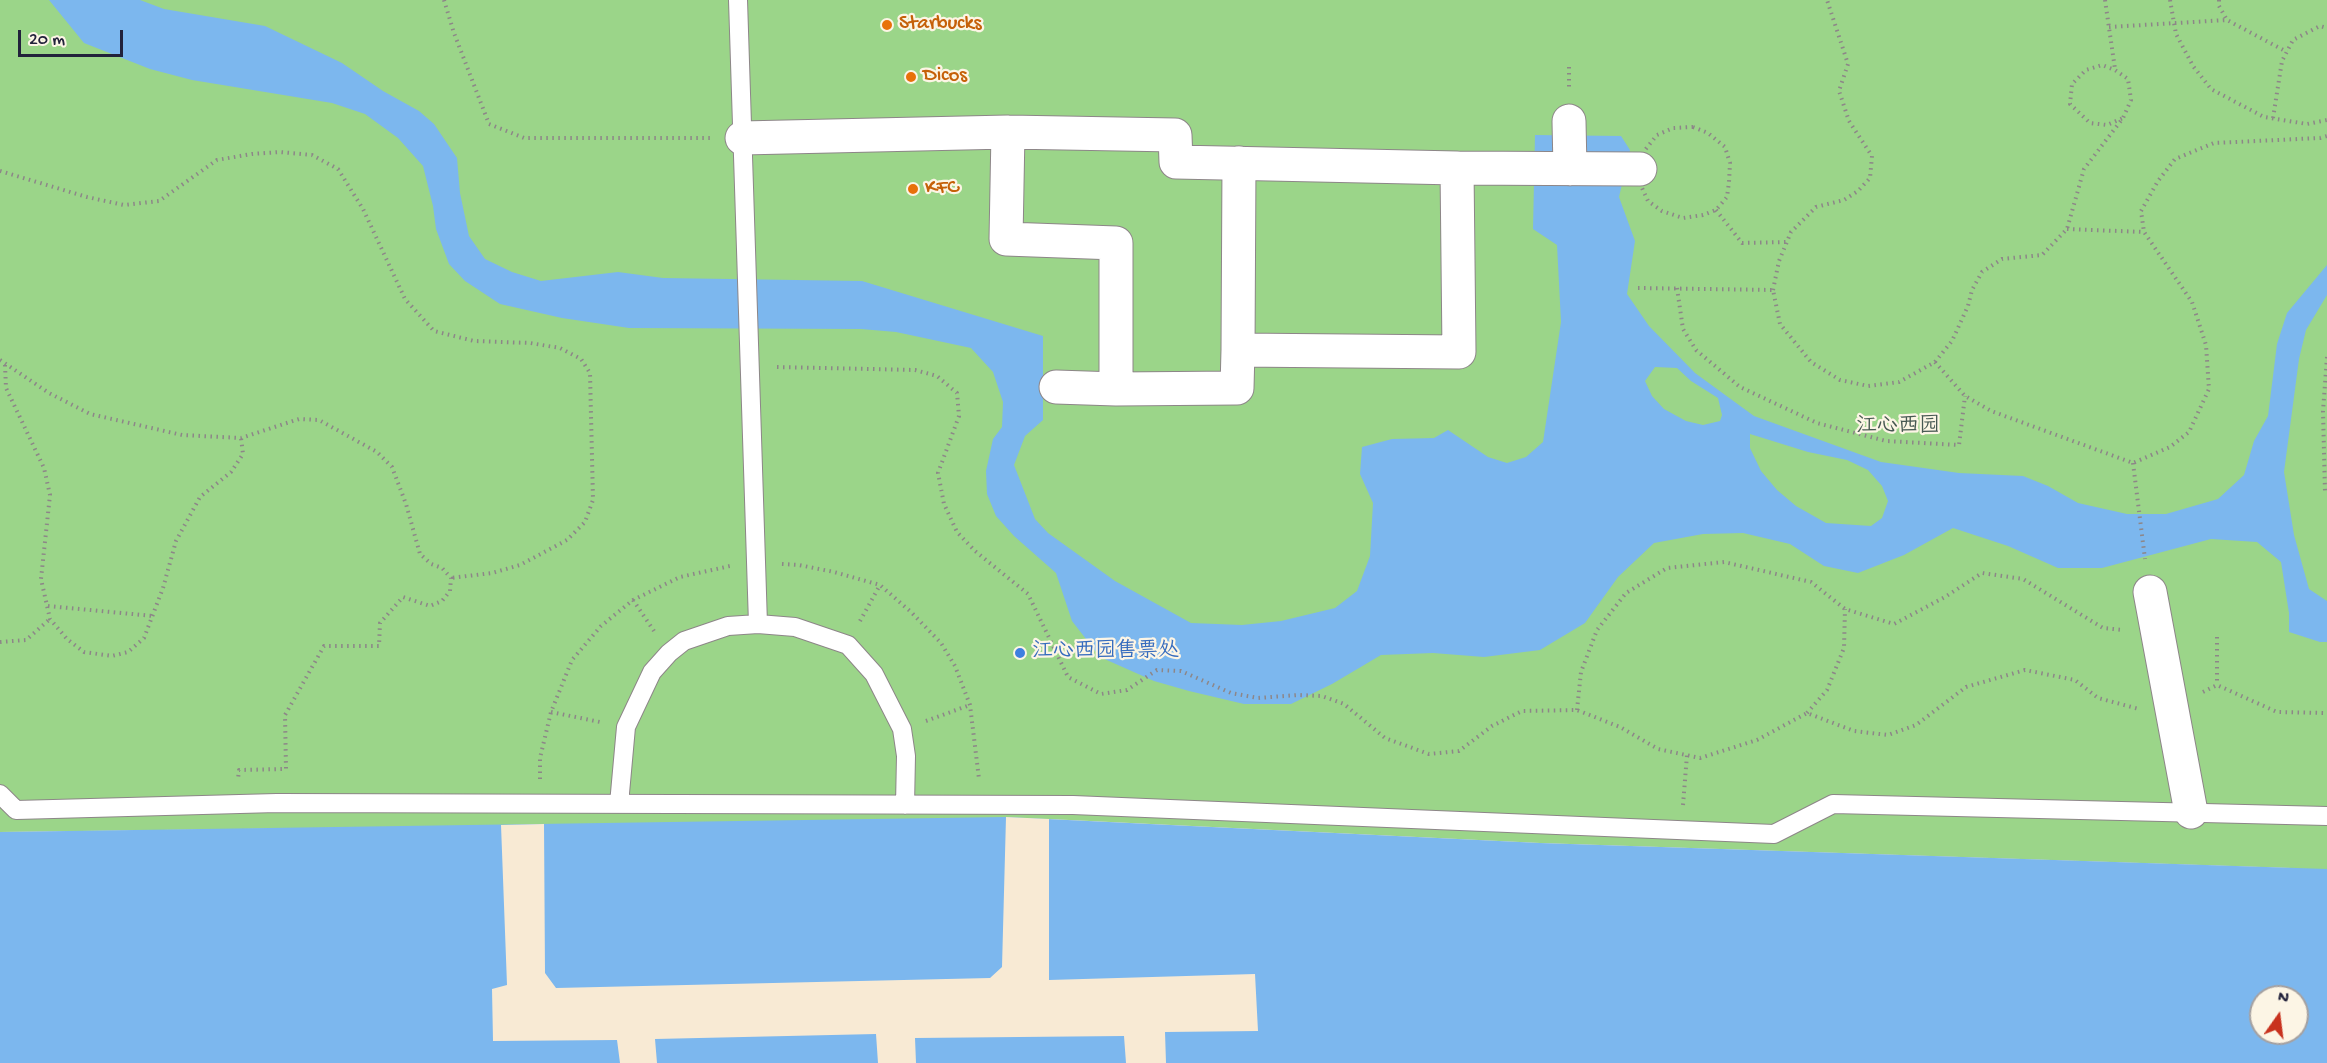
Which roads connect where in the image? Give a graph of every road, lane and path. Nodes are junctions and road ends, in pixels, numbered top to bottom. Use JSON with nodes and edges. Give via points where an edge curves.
{"nodes":[{"id":1,"x":444,"y":0,"type":"edge"},
{"id":2,"x":738,"y":0,"type":"edge"},
{"id":3,"x":1827,"y":0,"type":"edge"},
{"id":4,"x":2105,"y":0,"type":"edge"},
{"id":5,"x":2170,"y":0,"type":"edge"},
{"id":6,"x":2219,"y":0,"type":"edge"},
{"id":7,"x":2228,"y":20,"type":"junction"},
{"id":8,"x":2174,"y":24,"type":"junction"},
{"id":9,"x":2109,"y":27,"type":"junction"},
{"id":10,"x":2327,"y":28,"type":"edge"},
{"id":11,"x":2287,"y":52,"type":"junction"},
{"id":12,"x":2115,"y":70,"type":"junction"},
{"id":13,"x":2123,"y":117,"type":"junction"},
{"id":14,"x":2273,"y":118,"type":"junction"},
{"id":15,"x":2327,"y":120,"type":"edge"},
{"id":16,"x":1569,"y":121,"type":"dead end"},
{"id":17,"x":1008,"y":132,"type":"junction"},
{"id":18,"x":2327,"y":136,"type":"edge"},
{"id":19,"x":742,"y":138,"type":"junction"},
{"id":20,"x":1239,"y":163,"type":"junction"},
{"id":21,"x":1457,"y":168,"type":"junction"},
{"id":22,"x":1570,"y":169,"type":"junction"},
{"id":23,"x":1640,"y":169,"type":"junction"},
{"id":24,"x":0,"y":171,"type":"edge"},
{"id":25,"x":1716,"y":210,"type":"junction"},
{"id":26,"x":2067,"y":229,"type":"junction"},
{"id":27,"x":2144,"y":232,"type":"junction"},
{"id":28,"x":1787,"y":242,"type":"junction"},
{"id":29,"x":1638,"y":288,"type":"dead end"},
{"id":30,"x":1677,"y":288,"type":"junction"},
{"id":31,"x":1773,"y":290,"type":"junction"},
{"id":32,"x":1238,"y":350,"type":"junction"},
{"id":33,"x":2327,"y":357,"type":"edge"},
{"id":34,"x":0,"y":360,"type":"edge"},
{"id":35,"x":1935,"y":362,"type":"junction"},
{"id":36,"x":5,"y":364,"type":"junction"},
{"id":37,"x":749,"y":366,"type":"junction"},
{"id":38,"x":1056,"y":387,"type":"dead end"},
{"id":39,"x":1116,"y":389,"type":"junction"},
{"id":40,"x":1965,"y":396,"type":"junction"},
{"id":41,"x":241,"y":438,"type":"junction"},
{"id":42,"x":2133,"y":463,"type":"junction"},
{"id":43,"x":2327,"y":492,"type":"edge"},
{"id":44,"x":451,"y":578,"type":"junction"},
{"id":45,"x":880,"y":585,"type":"dead end"},
{"id":46,"x":2150,"y":592,"type":"joint"},
{"id":47,"x":633,"y":600,"type":"dead end"},
{"id":48,"x":48,"y":606,"type":"junction"},
{"id":49,"x":1845,"y":609,"type":"junction"},
{"id":50,"x":153,"y":616,"type":"junction"},
{"id":51,"x":50,"y":618,"type":"junction"},
{"id":52,"x":758,"y":624,"type":"junction"},
{"id":53,"x":2158,"y":632,"type":"junction"},
{"id":54,"x":2217,"y":637,"type":"dead end"},
{"id":55,"x":0,"y":642,"type":"edge"},
{"id":56,"x":848,"y":645,"type":"junction"},
{"id":57,"x":669,"y":653,"type":"junction"},
{"id":58,"x":2217,"y":685,"type":"junction"},
{"id":59,"x":970,"y":705,"type":"dead end"},
{"id":60,"x":2172,"y":707,"type":"junction"},
{"id":61,"x":1577,"y":710,"type":"junction"},
{"id":62,"x":551,"y":712,"type":"dead end"},
{"id":63,"x":2327,"y":712,"type":"edge"},
{"id":64,"x":1807,"y":713,"type":"junction"},
{"id":65,"x":626,"y":727,"type":"junction"},
{"id":66,"x":902,"y":729,"type":"junction"},
{"id":67,"x":1688,"y":755,"type":"junction"},
{"id":68,"x":0,"y":794,"type":"edge"},
{"id":69,"x":237,"y":804,"type":"junction"},
{"id":70,"x":619,"y":804,"type":"junction"},
{"id":71,"x":905,"y":805,"type":"junction"},
{"id":72,"x":2191,"y":812,"type":"junction"},
{"id":73,"x":2327,"y":816,"type":"edge"},
{"id":74,"x":1681,"y":830,"type":"junction"}],
"edges":[{"from":1,"to":19,"type":"path","via":[[489,124],[524,138]]},
{"from":2,"to":19,"type":"lane"},
{"from":3,"to":28,"type":"path","via":[[1848,64],[1839,91],[1849,121],[1872,156],[1870,178],[1844,200],[1816,207],[1791,232]]},
{"from":4,"to":9,"type":"path"},
{"from":5,"to":8,"type":"path"},
{"from":6,"to":7,"type":"path"},
{"from":7,"to":8,"type":"path"},
{"from":7,"to":11,"type":"path"},
{"from":8,"to":9,"type":"path"},
{"from":8,"to":14,"type":"path","via":[[2193,66],[2211,89]]},
{"from":9,"to":12,"type":"path"},
{"from":10,"to":11,"type":"path","via":[[2320,26],[2293,40]]},
{"from":11,"to":14,"type":"path","via":[[2282,61]]},
{"from":12,"to":13,"type":"path","via":[[2128,79],[2130,89],[2131,100]]},
{"from":12,"to":13,"type":"path","via":[[2102,64],[2086,70],[2072,84],[2070,104],[2090,123],[2106,125]]},
{"from":13,"to":26,"type":"path","via":[[2084,169]]},
{"from":14,"to":15,"type":"path","via":[[2307,124]]},
{"from":16,"to":22,"type":"street"},
{"from":17,"to":19,"type":"street"},
{"from":17,"to":20,"type":"street","via":[[1175,135],[1176,162]]},
{"from":17,"to":39,"type":"street","via":[[1006,239],[1116,243]]},
{"from":18,"to":27,"type":"path","via":[[2214,143],[2175,159],[2141,211]]},
{"from":19,"to":37,"type":"lane"},
{"from":20,"to":21,"type":"street"},
{"from":20,"to":32,"type":"street"},
{"from":21,"to":22,"type":"street"},
{"from":21,"to":32,"type":"street","via":[[1459,352]]},
{"from":22,"to":23,"type":"street"},
{"from":23,"to":25,"type":"path","via":[[1648,201],[1662,211],[1683,218]]},
{"from":23,"to":25,"type":"path","via":[[1645,150],[1656,135],[1673,128],[1693,127],[1708,133],[1725,147],[1730,163],[1727,198]]},
{"from":24,"to":44,"type":"path","via":[[124,205],[159,201],[217,160],[280,152],[312,155],[338,169],[363,209],[405,299],[434,331],[474,341],[560,348],[581,359],[590,373],[592,454],[593,500],[585,522],[567,540],[520,565]]},
{"from":25,"to":28,"type":"path","via":[[1742,243]]},
{"from":26,"to":27,"type":"path"},
{"from":26,"to":35,"type":"path","via":[[2042,255],[2002,259],[1982,272],[1952,341]]},
{"from":27,"to":42,"type":"path","via":[[2192,302],[2206,345],[2209,389],[2189,432],[2170,447]]},
{"from":28,"to":31,"type":"path"},
{"from":29,"to":30,"type":"path"},
{"from":30,"to":31,"type":"path"},
{"from":30,"to":40,"type":"path","via":[[1683,329],[1696,350],[1740,387],[1817,423],[1886,441],[1959,444]]},
{"from":31,"to":35,"type":"path","via":[[1780,324],[1811,362],[1840,380],[1868,386],[1899,382]]},
{"from":32,"to":39,"type":"street","via":[[1237,388]]},
{"from":33,"to":43,"type":"path","via":[[2323,411]]},
{"from":34,"to":36,"type":"path"},
{"from":35,"to":40,"type":"path"},
{"from":36,"to":41,"type":"path","via":[[90,414],[182,435]]},
{"from":36,"to":48,"type":"path","via":[[6,388],[44,468],[50,495],[41,579]]},
{"from":37,"to":52,"type":"lane"},
{"from":37,"to":61,"type":"path","via":[[915,370],[937,376],[957,393],[959,416],[938,473],[944,504],[957,532],[1028,594],[1068,677],[1101,694],[1127,690],[1157,670],[1181,671],[1231,693],[1258,698],[1322,696],[1344,704],[1385,738],[1429,754],[1460,751],[1492,726],[1522,711]]},
{"from":38,"to":39,"type":"street"},
{"from":40,"to":42,"type":"path","via":[[1991,411]]},
{"from":41,"to":44,"type":"path","via":[[299,419],[319,420],[377,452],[392,467],[420,554]]},
{"from":41,"to":50,"type":"path","via":[[243,454],[231,471],[200,497],[176,541]]},
{"from":42,"to":46,"type":"path"},
{"from":44,"to":69,"type":"path","via":[[450,591],[442,601],[430,606],[403,597],[380,623],[379,646],[324,646],[285,715],[286,769],[239,770]]},
{"from":45,"to":56,"type":"path"},
{"from":46,"to":53,"type":"street"},
{"from":47,"to":57,"type":"path"},
{"from":48,"to":50,"type":"path"},
{"from":48,"to":51,"type":"path"},
{"from":49,"to":53,"type":"path","via":[[1894,624],[1982,573],[2023,579],[2103,628]]},
{"from":49,"to":61,"type":"path","via":[[1811,582],[1779,574],[1724,562],[1666,568],[1626,593],[1598,630],[1581,672]]},
{"from":49,"to":64,"type":"path","via":[[1844,648],[1827,690]]},
{"from":50,"to":51,"type":"path","via":[[144,638],[128,652],[112,656],[84,652]]},
{"from":51,"to":55,"type":"path","via":[[26,640]]},
{"from":52,"to":56,"type":"lane","via":[[795,627]]},
{"from":52,"to":57,"type":"lane","via":[[728,626],[684,641]]},
{"from":53,"to":60,"type":"street"},
{"from":54,"to":58,"type":"path"},
{"from":56,"to":66,"type":"lane","via":[[874,674]]},
{"from":57,"to":65,"type":"lane","via":[[652,672]]},
{"from":58,"to":60,"type":"path"},
{"from":58,"to":63,"type":"path","via":[[2277,712]]},
{"from":59,"to":66,"type":"path"},
{"from":60,"to":64,"type":"path","via":[[2137,709],[2098,698],[2075,680],[2025,670],[1966,687],[1916,725],[1888,735],[1854,731]]},
{"from":60,"to":72,"type":"street"},
{"from":61,"to":67,"type":"path","via":[[1620,727],[1658,749]]},
{"from":62,"to":65,"type":"path"},
{"from":64,"to":67,"type":"path","via":[[1757,740],[1700,758]]},
{"from":65,"to":70,"type":"lane"},
{"from":66,"to":71,"type":"lane"},
{"from":67,"to":74,"type":"path"},
{"from":68,"to":69,"type":"lane","via":[[16,810]]},
{"from":69,"to":70,"type":"lane"},
{"from":70,"to":71,"type":"lane"},
{"from":71,"to":74,"type":"lane","via":[[1074,805]]},
{"from":72,"to":73,"type":"lane"},
{"from":72,"to":74,"type":"lane","via":[[1833,804],[1774,834]]}]}
